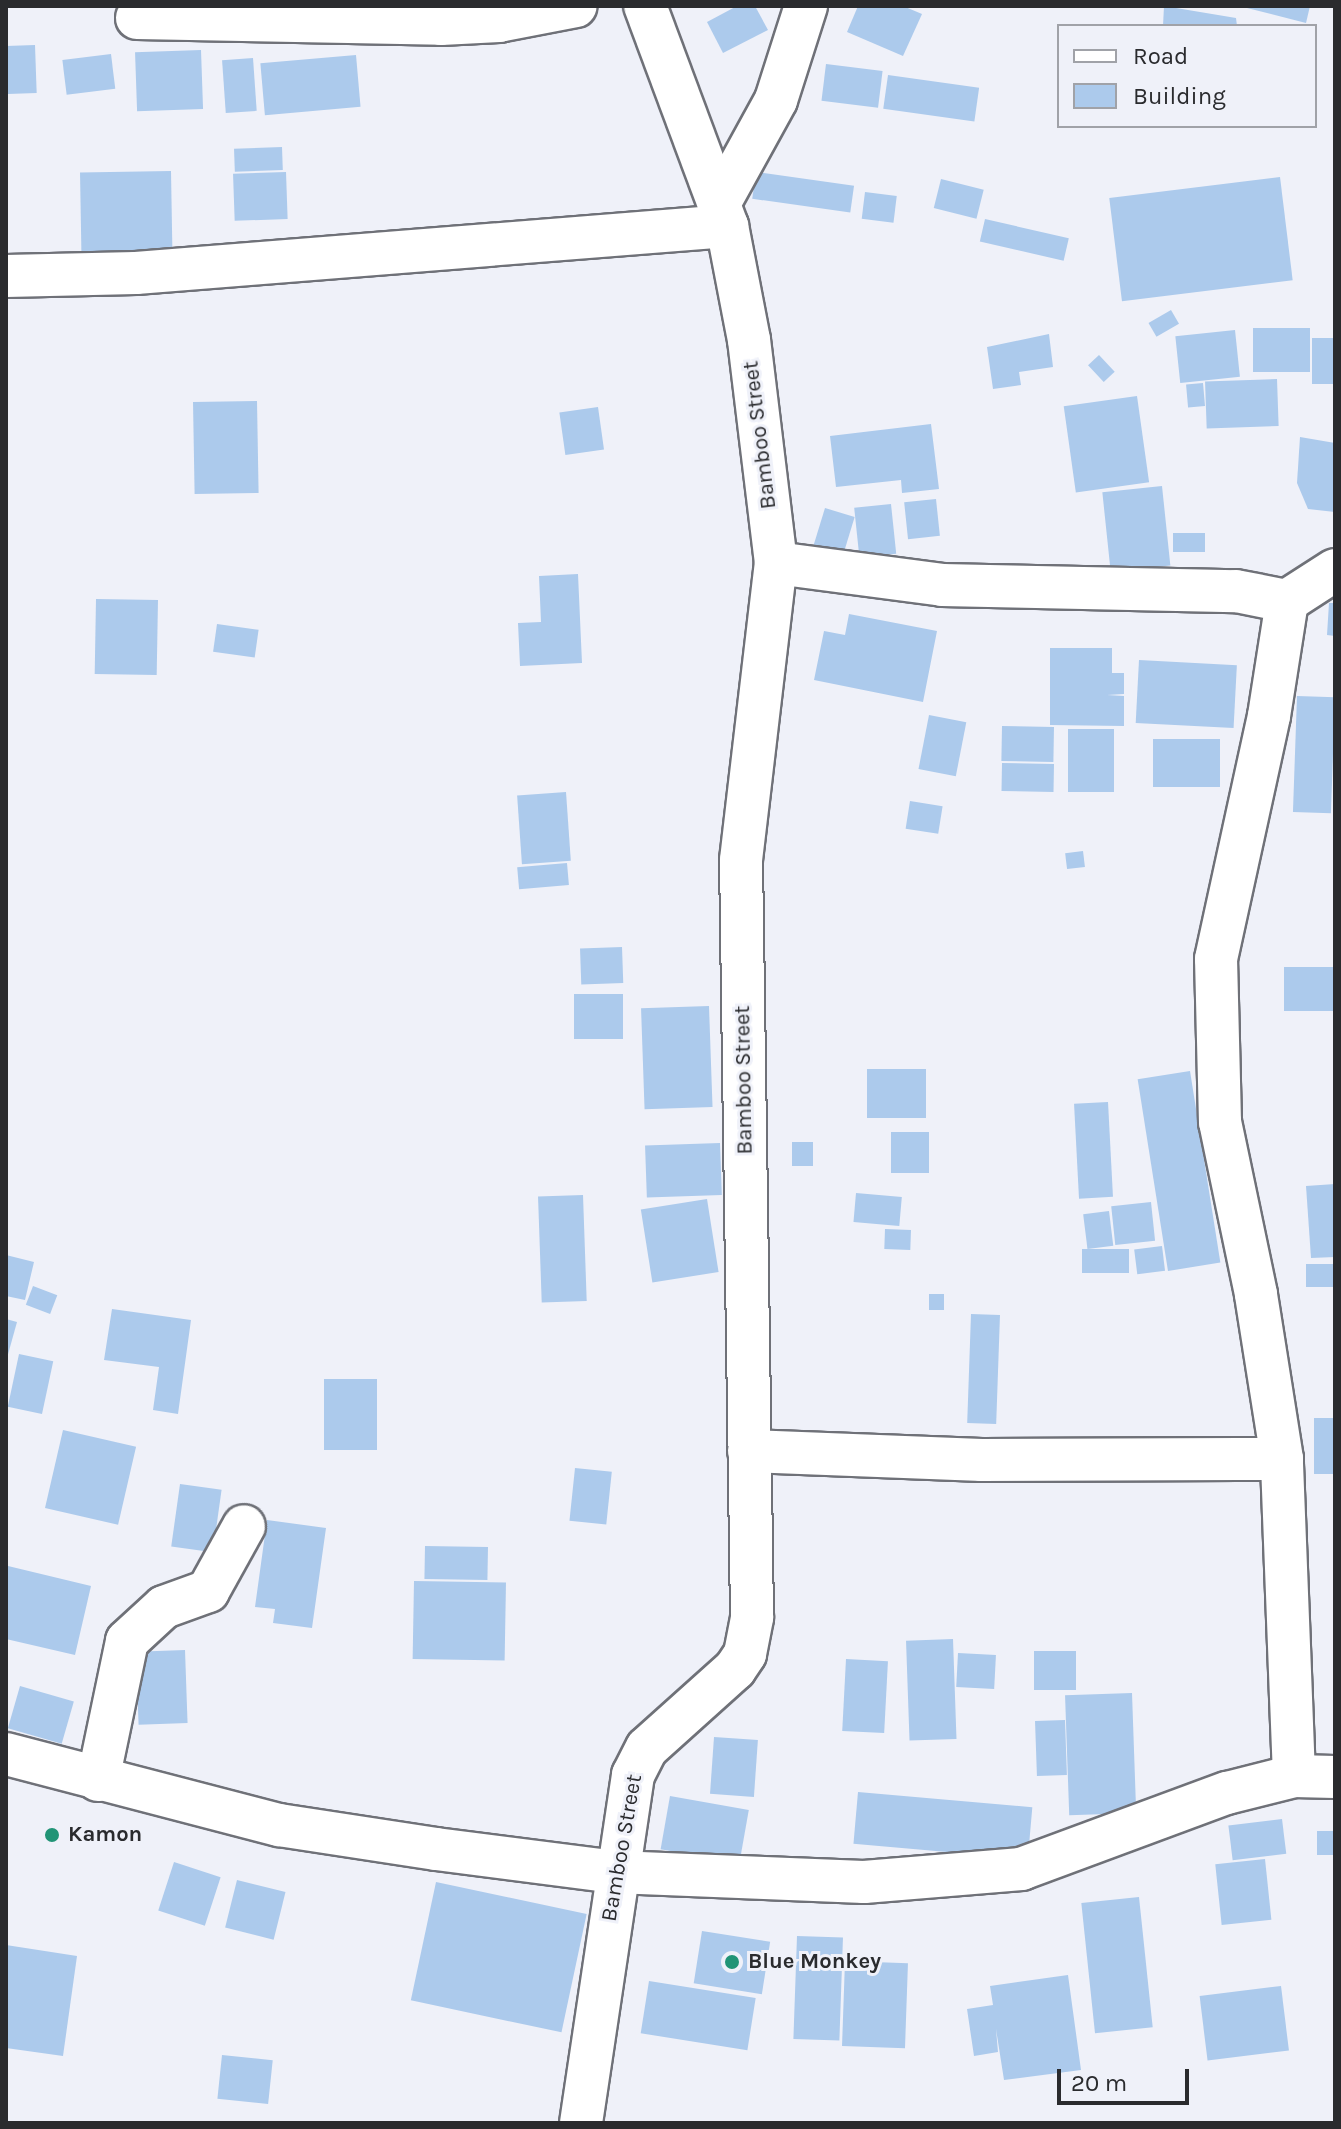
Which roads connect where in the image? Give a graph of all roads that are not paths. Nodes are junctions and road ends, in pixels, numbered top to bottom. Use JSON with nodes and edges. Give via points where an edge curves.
{"nodes":[{"id":1,"x":576,"y":6,"type":"edge"},
{"id":2,"x":645,"y":6,"type":"edge"},
{"id":3,"x":806,"y":6,"type":"edge"},
{"id":4,"x":137,"y":18,"type":"dead end"},
{"id":5,"x":724,"y":214,"type":"junction"},
{"id":6,"x":6,"y":276,"type":"edge"},
{"id":7,"x":776,"y":563,"type":"junction"},
{"id":8,"x":1335,"y":570,"type":"edge"},
{"id":9,"x":1287,"y":601,"type":"junction"},
{"id":10,"x":749,"y":1451,"type":"junction"},
{"id":11,"x":1282,"y":1459,"type":"junction"},
{"id":12,"x":244,"y":1526,"type":"dead end"},
{"id":13,"x":6,"y":1754,"type":"edge"},
{"id":14,"x":1294,"y":1776,"type":"junction"},
{"id":15,"x":1335,"y":1777,"type":"edge"},
{"id":16,"x":98,"y":1780,"type":"junction"},
{"id":17,"x":615,"y":1872,"type":"junction"},
{"id":18,"x":581,"y":2123,"type":"edge"}],
"edges":[{"from":1,"to":4,"type":"street","via":[[499,21],[441,24]]},
{"from":2,"to":5,"type":"street","name":"Bamboo Street"},
{"from":3,"to":5,"type":"street","via":[[776,100]]},
{"from":5,"to":6,"type":"street","via":[[136,273]]},
{"from":5,"to":7,"type":"street","name":"Bamboo Street","via":[[749,340]]},
{"from":7,"to":9,"type":"street","via":[[942,585],[1236,591]]},
{"from":7,"to":10,"type":"street","name":"Bamboo Street","via":[[741,860]]},
{"from":8,"to":9,"type":"street"},
{"from":9,"to":11,"type":"street","via":[[1269,716],[1216,959],[1214,1044],[1220,1122],[1256,1294]]},
{"from":10,"to":11,"type":"street","via":[[982,1460]]},
{"from":10,"to":17,"type":"street","name":"Bamboo Street","via":[[751,1635],[735,1669],[640,1759]]},
{"from":11,"to":14,"type":"street"},
{"from":12,"to":16,"type":"street","via":[[208,1591],[164,1607],[127,1641]]},
{"from":13,"to":16,"type":"street"},
{"from":14,"to":15,"type":"street"},
{"from":14,"to":17,"type":"street","via":[[1227,1793],[1009,1871],[864,1882]]},
{"from":16,"to":17,"type":"street","via":[[279,1825]]},
{"from":17,"to":18,"type":"street","name":"Bamboo Street"}]}
